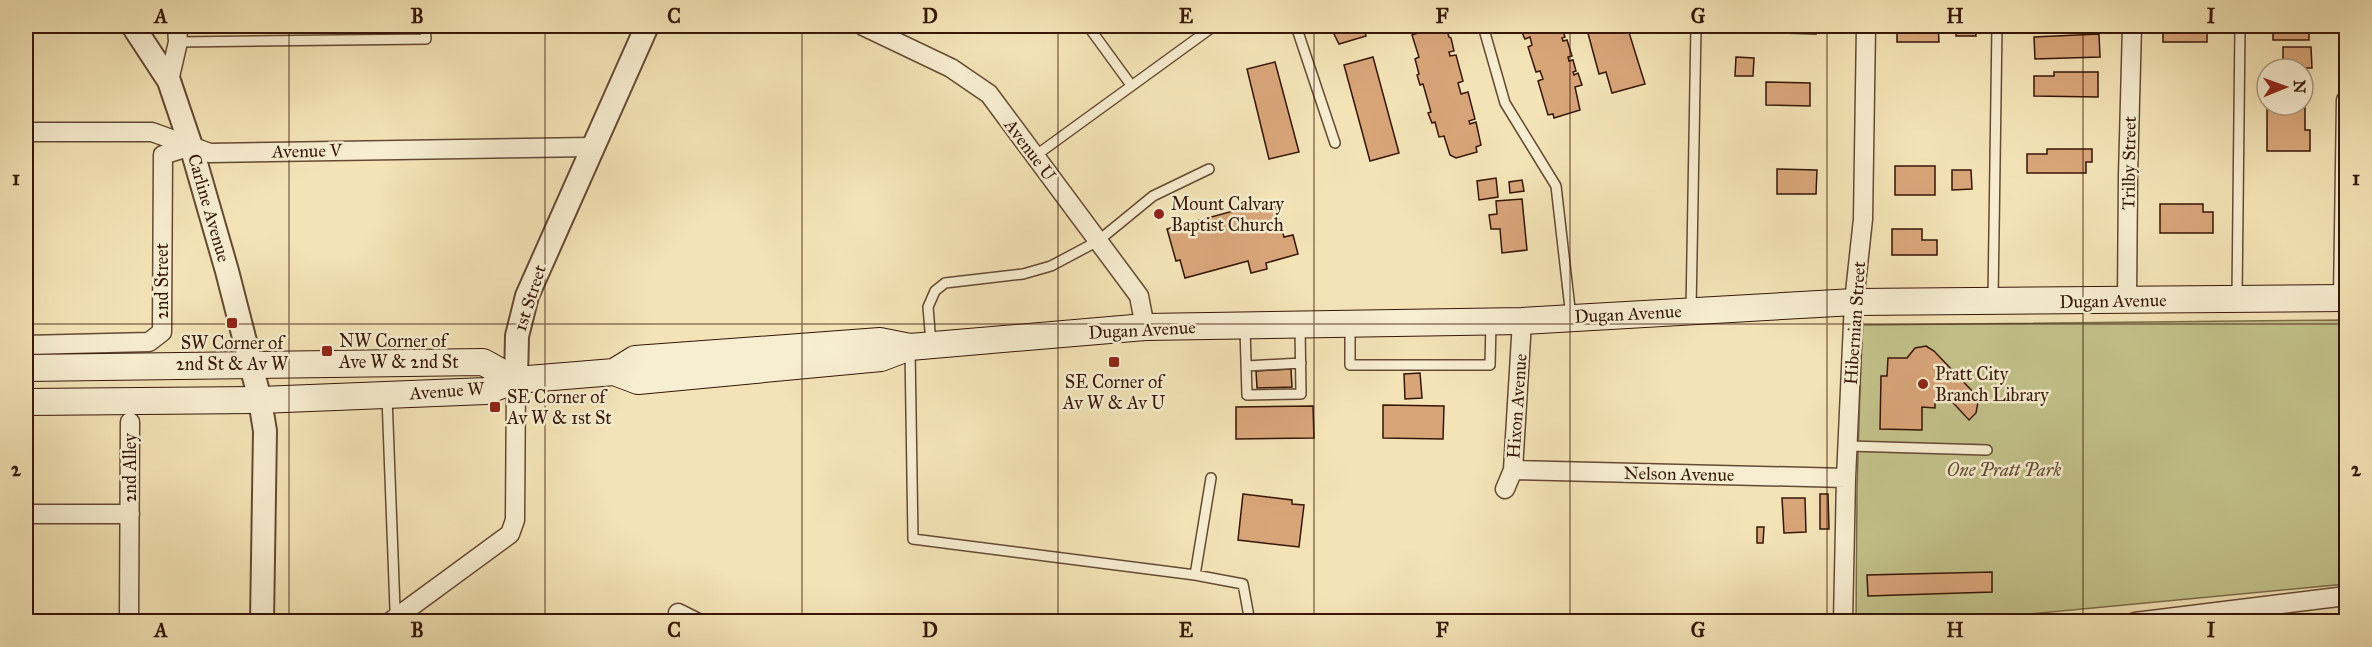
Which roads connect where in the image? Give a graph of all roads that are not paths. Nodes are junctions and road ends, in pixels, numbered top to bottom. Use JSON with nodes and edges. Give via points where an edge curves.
{"nodes":[{"id":1,"x":133,"y":26,"type":"edge"},
{"id":2,"x":425,"y":26,"type":"edge"},
{"id":3,"x":647,"y":26,"type":"edge"},
{"id":4,"x":862,"y":26,"type":"edge"},
{"id":5,"x":1088,"y":26,"type":"edge"},
{"id":6,"x":1214,"y":26,"type":"edge"},
{"id":7,"x":1296,"y":26,"type":"edge"},
{"id":8,"x":1483,"y":26,"type":"edge"},
{"id":9,"x":1696,"y":26,"type":"edge"},
{"id":10,"x":1866,"y":26,"type":"edge"},
{"id":11,"x":1997,"y":26,"type":"edge"},
{"id":12,"x":2132,"y":26,"type":"edge"},
{"id":13,"x":2240,"y":26,"type":"edge"},
{"id":14,"x":178,"y":34,"type":"edge"},
{"id":15,"x":169,"y":81,"type":"junction"},
{"id":16,"x":1131,"y":85,"type":"junction"},
{"id":17,"x":2346,"y":100,"type":"edge"},
{"id":18,"x":26,"y":132,"type":"edge"},
{"id":19,"x":1335,"y":143,"type":"dead end"},
{"id":20,"x":191,"y":146,"type":"junction"},
{"id":21,"x":592,"y":147,"type":"junction"},
{"id":22,"x":1035,"y":156,"type":"junction"},
{"id":23,"x":1209,"y":169,"type":"dead end"},
{"id":24,"x":1098,"y":241,"type":"junction"},
{"id":25,"x":2345,"y":298,"type":"edge"},
{"id":26,"x":2237,"y":300,"type":"junction"},
{"id":27,"x":2127,"y":301,"type":"junction"},
{"id":28,"x":1854,"y":302,"type":"junction"},
{"id":29,"x":1993,"y":302,"type":"junction"},
{"id":30,"x":1691,"y":311,"type":"junction"},
{"id":31,"x":1571,"y":317,"type":"junction"},
{"id":32,"x":1522,"y":321,"type":"junction"},
{"id":33,"x":1491,"y":322,"type":"junction"},
{"id":34,"x":1350,"y":324,"type":"junction"},
{"id":35,"x":1300,"y":325,"type":"junction"},
{"id":36,"x":1145,"y":327,"type":"junction"},
{"id":37,"x":1245,"y":327,"type":"junction"},
{"id":38,"x":26,"y":345,"type":"edge"},
{"id":39,"x":920,"y":346,"type":"junction"},
{"id":40,"x":1301,"y":363,"type":"junction"},
{"id":41,"x":252,"y":366,"type":"junction"},
{"id":42,"x":1247,"y":366,"type":"junction"},
{"id":43,"x":26,"y":368,"type":"edge"},
{"id":44,"x":516,"y":380,"type":"junction"},
{"id":45,"x":387,"y":394,"type":"junction"},
{"id":46,"x":260,"y":400,"type":"junction"},
{"id":47,"x":26,"y":402,"type":"edge"},
{"id":48,"x":130,"y":422,"type":"dead end"},
{"id":49,"x":1848,"y":446,"type":"junction"},
{"id":50,"x":1987,"y":450,"type":"dead end"},
{"id":51,"x":1513,"y":470,"type":"junction"},
{"id":52,"x":1211,"y":478,"type":"dead end"},
{"id":53,"x":1846,"y":478,"type":"junction"},
{"id":54,"x":1504,"y":489,"type":"dead end"},
{"id":55,"x":130,"y":513,"type":"junction"},
{"id":56,"x":26,"y":514,"type":"edge"},
{"id":57,"x":1195,"y":575,"type":"junction"},
{"id":58,"x":2346,"y":596,"type":"edge"},
{"id":59,"x":678,"y":613,"type":"dead end"},
{"id":60,"x":394,"y":618,"type":"edge"},
{"id":61,"x":129,"y":621,"type":"edge"},
{"id":62,"x":262,"y":621,"type":"edge"},
{"id":63,"x":696,"y":621,"type":"edge"},
{"id":64,"x":1250,"y":621,"type":"edge"},
{"id":65,"x":1842,"y":621,"type":"edge"},
{"id":66,"x":2135,"y":621,"type":"edge"}],
"edges":[{"from":1,"to":15,"type":"street","name":"Carline Avenue"},
{"from":2,"to":14,"type":"lane","via":[[426,39]]},
{"from":3,"to":21,"type":"street","name":"1st Street"},
{"from":4,"to":22,"type":"street","name":"Avenue U","via":[[951,68],[989,94]]},
{"from":5,"to":16,"type":"lane"},
{"from":6,"to":16,"type":"lane"},
{"from":7,"to":19,"type":"lane"},
{"from":8,"to":31,"type":"lane","via":[[1505,103],[1556,186]]},
{"from":9,"to":30,"type":"lane"},
{"from":10,"to":28,"type":"street","name":"Hibernian Street","via":[[1863,219]]},
{"from":11,"to":29,"type":"lane"},
{"from":12,"to":27,"type":"street","name":"Trilby Street"},
{"from":13,"to":26,"type":"lane"},
{"from":14,"to":15,"type":"street"},
{"from":15,"to":20,"type":"street","name":"Carline Avenue"},
{"from":16,"to":22,"type":"lane"},
{"from":17,"to":25,"type":"street"},
{"from":18,"to":20,"type":"street","name":"Avenue V","via":[[152,132]]},
{"from":20,"to":21,"type":"street","name":"Avenue V","via":[[210,153]]},
{"from":20,"to":38,"type":"street","name":"2nd Street","via":[[163,155],[162,332],[149,342]]},
{"from":20,"to":41,"type":"street","name":"Carline Avenue"},
{"from":21,"to":44,"type":"street","name":"1st Street","via":[[527,296],[517,336]]},
{"from":22,"to":24,"type":"street","name":"Avenue U"},
{"from":23,"to":24,"type":"lane","via":[[1153,196]]},
{"from":24,"to":36,"type":"street","name":"Avenue U","via":[[1139,296]]},
{"from":24,"to":39,"type":"lane","via":[[1052,266],[1023,274],[945,283],[935,291],[928,307]]},
{"from":25,"to":26,"type":"main road","name":"Dugan Avenue"},
{"from":26,"to":27,"type":"main road","name":"Dugan Avenue"},
{"from":27,"to":29,"type":"main road","name":"Dugan Avenue"},
{"from":28,"to":29,"type":"main road","name":"Dugan Avenue"},
{"from":28,"to":30,"type":"main road","name":"Dugan Avenue"},
{"from":28,"to":49,"type":"street","name":"Hibernian Street"},
{"from":30,"to":31,"type":"main road","name":"Dugan Avenue"},
{"from":31,"to":32,"type":"main road","name":"Dugan Avenue"},
{"from":32,"to":33,"type":"main road","name":"Dugan Avenue"},
{"from":32,"to":51,"type":"street","name":"Hixon Avenue"},
{"from":33,"to":34,"type":"main road","name":"Dugan Avenue"},
{"from":33,"to":34,"type":"lane","via":[[1490,365],[1350,365]]},
{"from":34,"to":35,"type":"main road","name":"Dugan Avenue"},
{"from":35,"to":37,"type":"main road","name":"Dugan Avenue"},
{"from":35,"to":40,"type":"lane"},
{"from":36,"to":37,"type":"main road","name":"Dugan Avenue"},
{"from":36,"to":39,"type":"main road","name":"Dugan Avenue"},
{"from":37,"to":42,"type":"lane"},
{"from":39,"to":44,"type":"main road","name":"Dugan Avenue","via":[[880,340],[635,359],[614,372]]},
{"from":39,"to":57,"type":"lane","via":[[913,538]]},
{"from":40,"to":42,"type":"lane"},
{"from":40,"to":42,"type":"lane","via":[[1301,394],[1247,395]]},
{"from":41,"to":43,"type":"main road","name":"Avenue W"},
{"from":41,"to":44,"type":"main road","name":"Avenue W","via":[[483,362]]},
{"from":41,"to":46,"type":"street","name":"Carline Avenue"},
{"from":44,"to":45,"type":"main road","name":"Avenue W","via":[[486,391]]},
{"from":44,"to":60,"type":"street","name":"1st Street","via":[[515,520],[510,534]]},
{"from":45,"to":46,"type":"main road","name":"Avenue W"},
{"from":45,"to":60,"type":"lane"},
{"from":46,"to":47,"type":"main road","name":"Avenue W"},
{"from":46,"to":62,"type":"street","via":[[265,430]]},
{"from":48,"to":55,"type":"street","name":"2nd Alley"},
{"from":49,"to":50,"type":"lane"},
{"from":49,"to":53,"type":"street","name":"Hibernian Street"},
{"from":51,"to":53,"type":"street","name":"Nelson Avenue"},
{"from":51,"to":54,"type":"street","name":"Hixon Avenue"},
{"from":52,"to":57,"type":"lane"},
{"from":53,"to":65,"type":"street","name":"Hibernian Street"},
{"from":55,"to":56,"type":"street"},
{"from":55,"to":61,"type":"street","name":"2nd Alley"},
{"from":57,"to":64,"type":"lane","via":[[1243,584]]},
{"from":58,"to":66,"type":"street"},
{"from":59,"to":63,"type":"street"}]}
